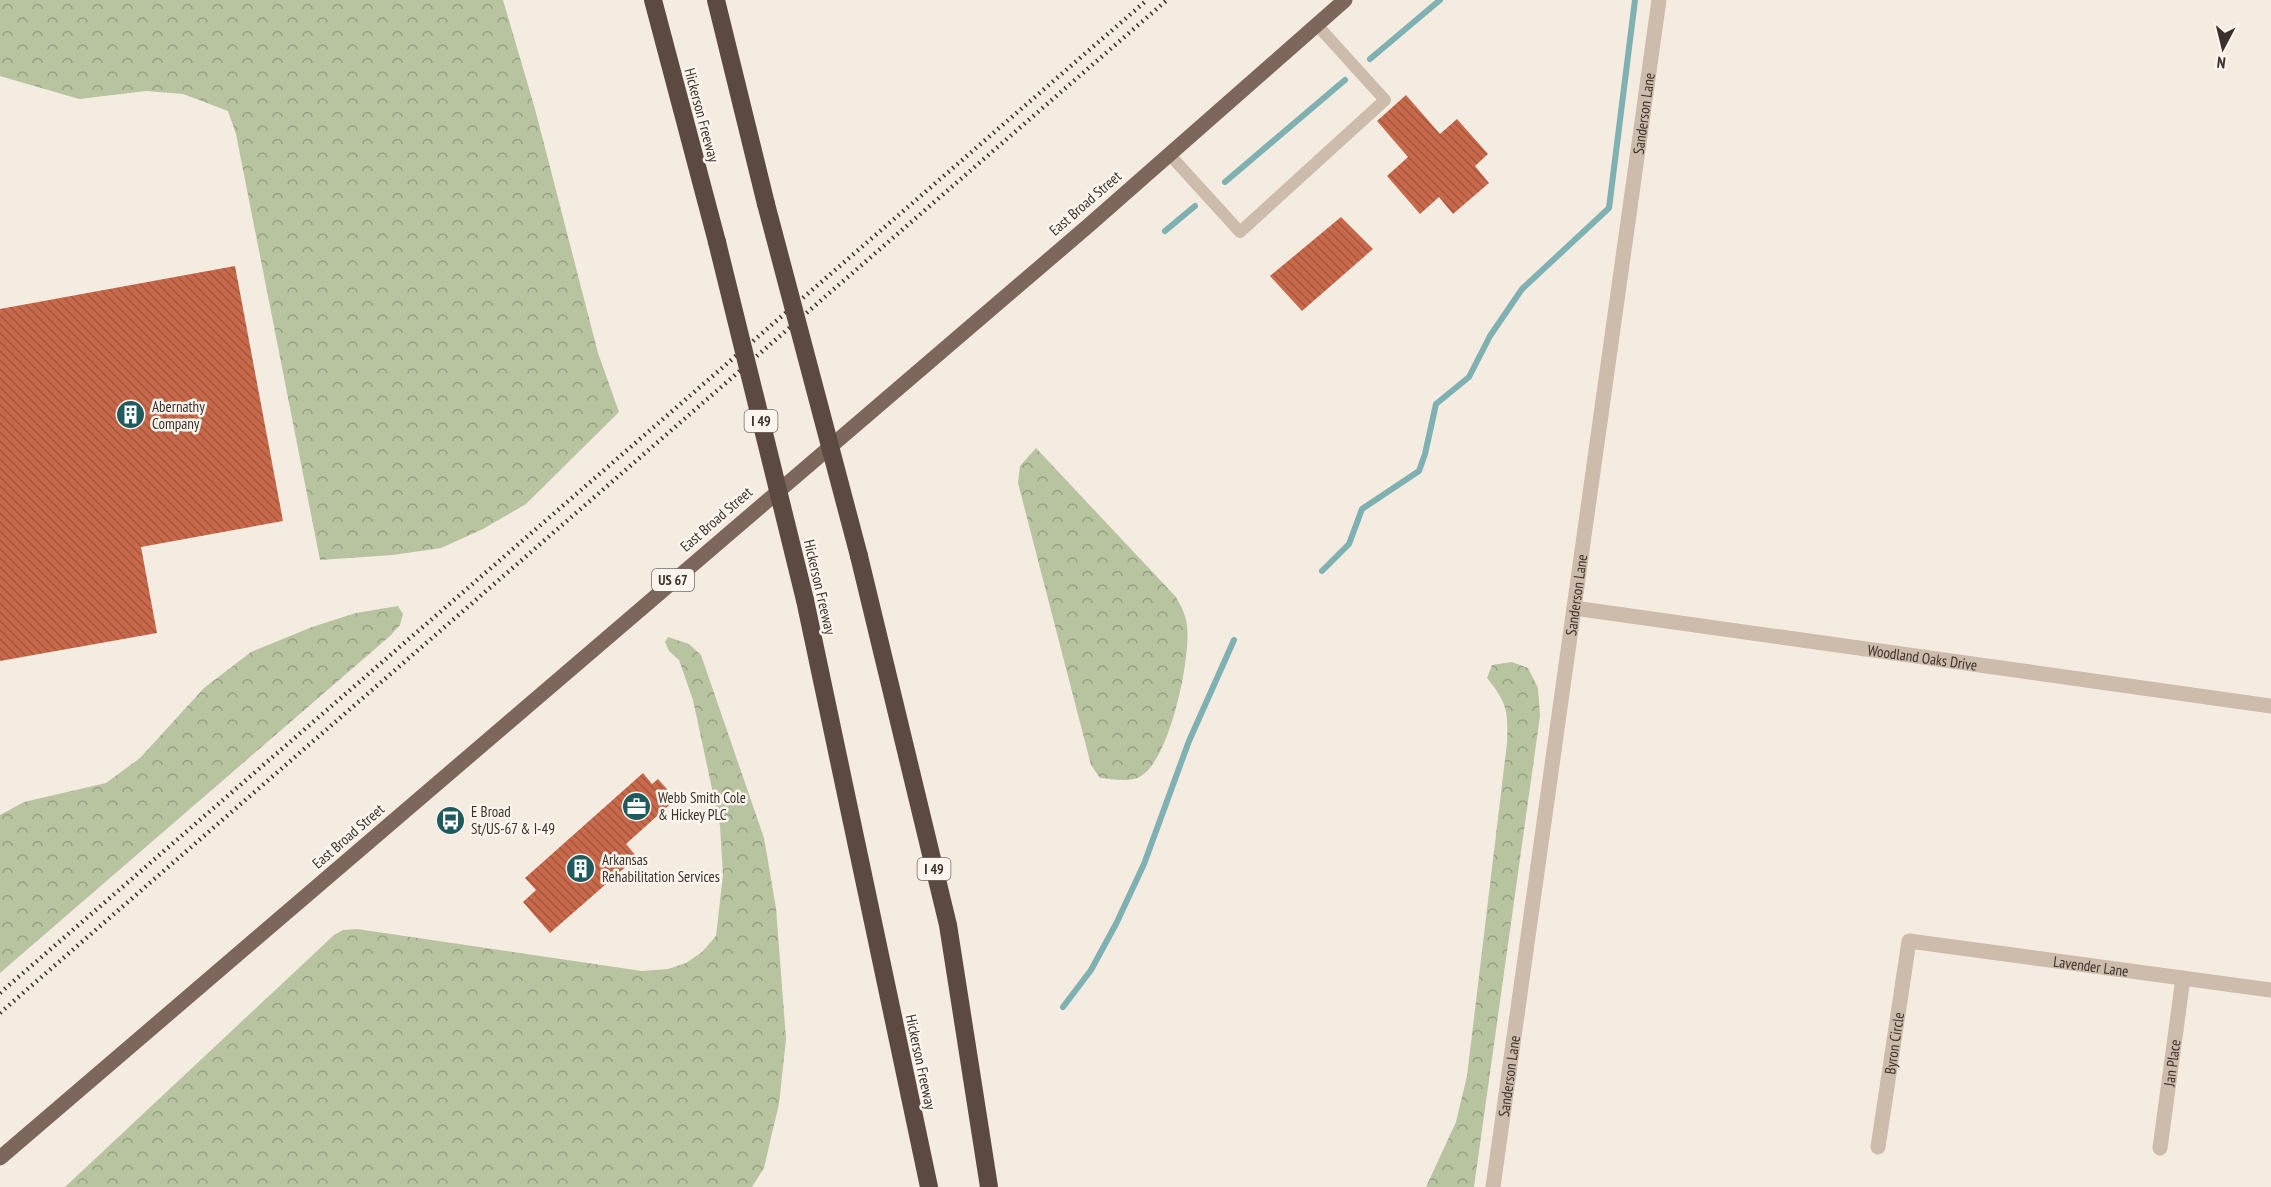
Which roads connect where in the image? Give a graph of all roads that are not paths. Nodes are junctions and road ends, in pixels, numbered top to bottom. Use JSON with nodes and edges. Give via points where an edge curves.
{"nodes":[{"id":1,"x":653,"y":0,"type":"edge"},
{"id":2,"x":716,"y":0,"type":"edge"},
{"id":3,"x":1345,"y":0,"type":"edge"},
{"id":4,"x":1659,"y":0,"type":"edge"},
{"id":5,"x":1317,"y":25,"type":"junction"},
{"id":6,"x":1169,"y":154,"type":"junction"},
{"id":7,"x":1574,"y":608,"type":"junction"},
{"id":8,"x":2271,"y":706,"type":"edge"},
{"id":9,"x":1909,"y":941,"type":"joint"},
{"id":10,"x":2183,"y":978,"type":"junction"},
{"id":11,"x":2271,"y":990,"type":"edge"},
{"id":12,"x":1878,"y":1147,"type":"dead end"},
{"id":13,"x":2160,"y":1148,"type":"dead end"},
{"id":14,"x":0,"y":1158,"type":"edge"},
{"id":15,"x":929,"y":1187,"type":"edge"},
{"id":16,"x":989,"y":1187,"type":"edge"},
{"id":17,"x":1493,"y":1187,"type":"edge"}],
"edges":[{"from":1,"to":15,"type":"highway","name":"Hickerson Freeway","number":"I 49","bridge":true,"via":[[806,600]]},
{"from":2,"to":16,"type":"highway","number":"I 49","bridge":true,"via":[[859,556],[948,925]]},
{"from":3,"to":5,"type":"main road","name":"East Broad Street","number":"US 67"},
{"from":4,"to":7,"type":"street","name":"Sanderson Lane"},
{"from":5,"to":6,"type":"main road","name":"East Broad Street","number":"US 67"},
{"from":5,"to":6,"type":"lane","via":[[1385,100],[1240,232]]},
{"from":6,"to":14,"type":"main road","name":"East Broad Street","number":"US 67"},
{"from":7,"to":8,"type":"street","name":"Woodland Oaks Drive"},
{"from":7,"to":17,"type":"street","name":"Sanderson Lane"},
{"from":9,"to":10,"type":"street","name":"Lavender Lane"},
{"from":9,"to":12,"type":"street","name":"Byron Circle"},
{"from":10,"to":11,"type":"street","name":"Lavender Lane"},
{"from":10,"to":13,"type":"street","name":"Jan Place"}]}
